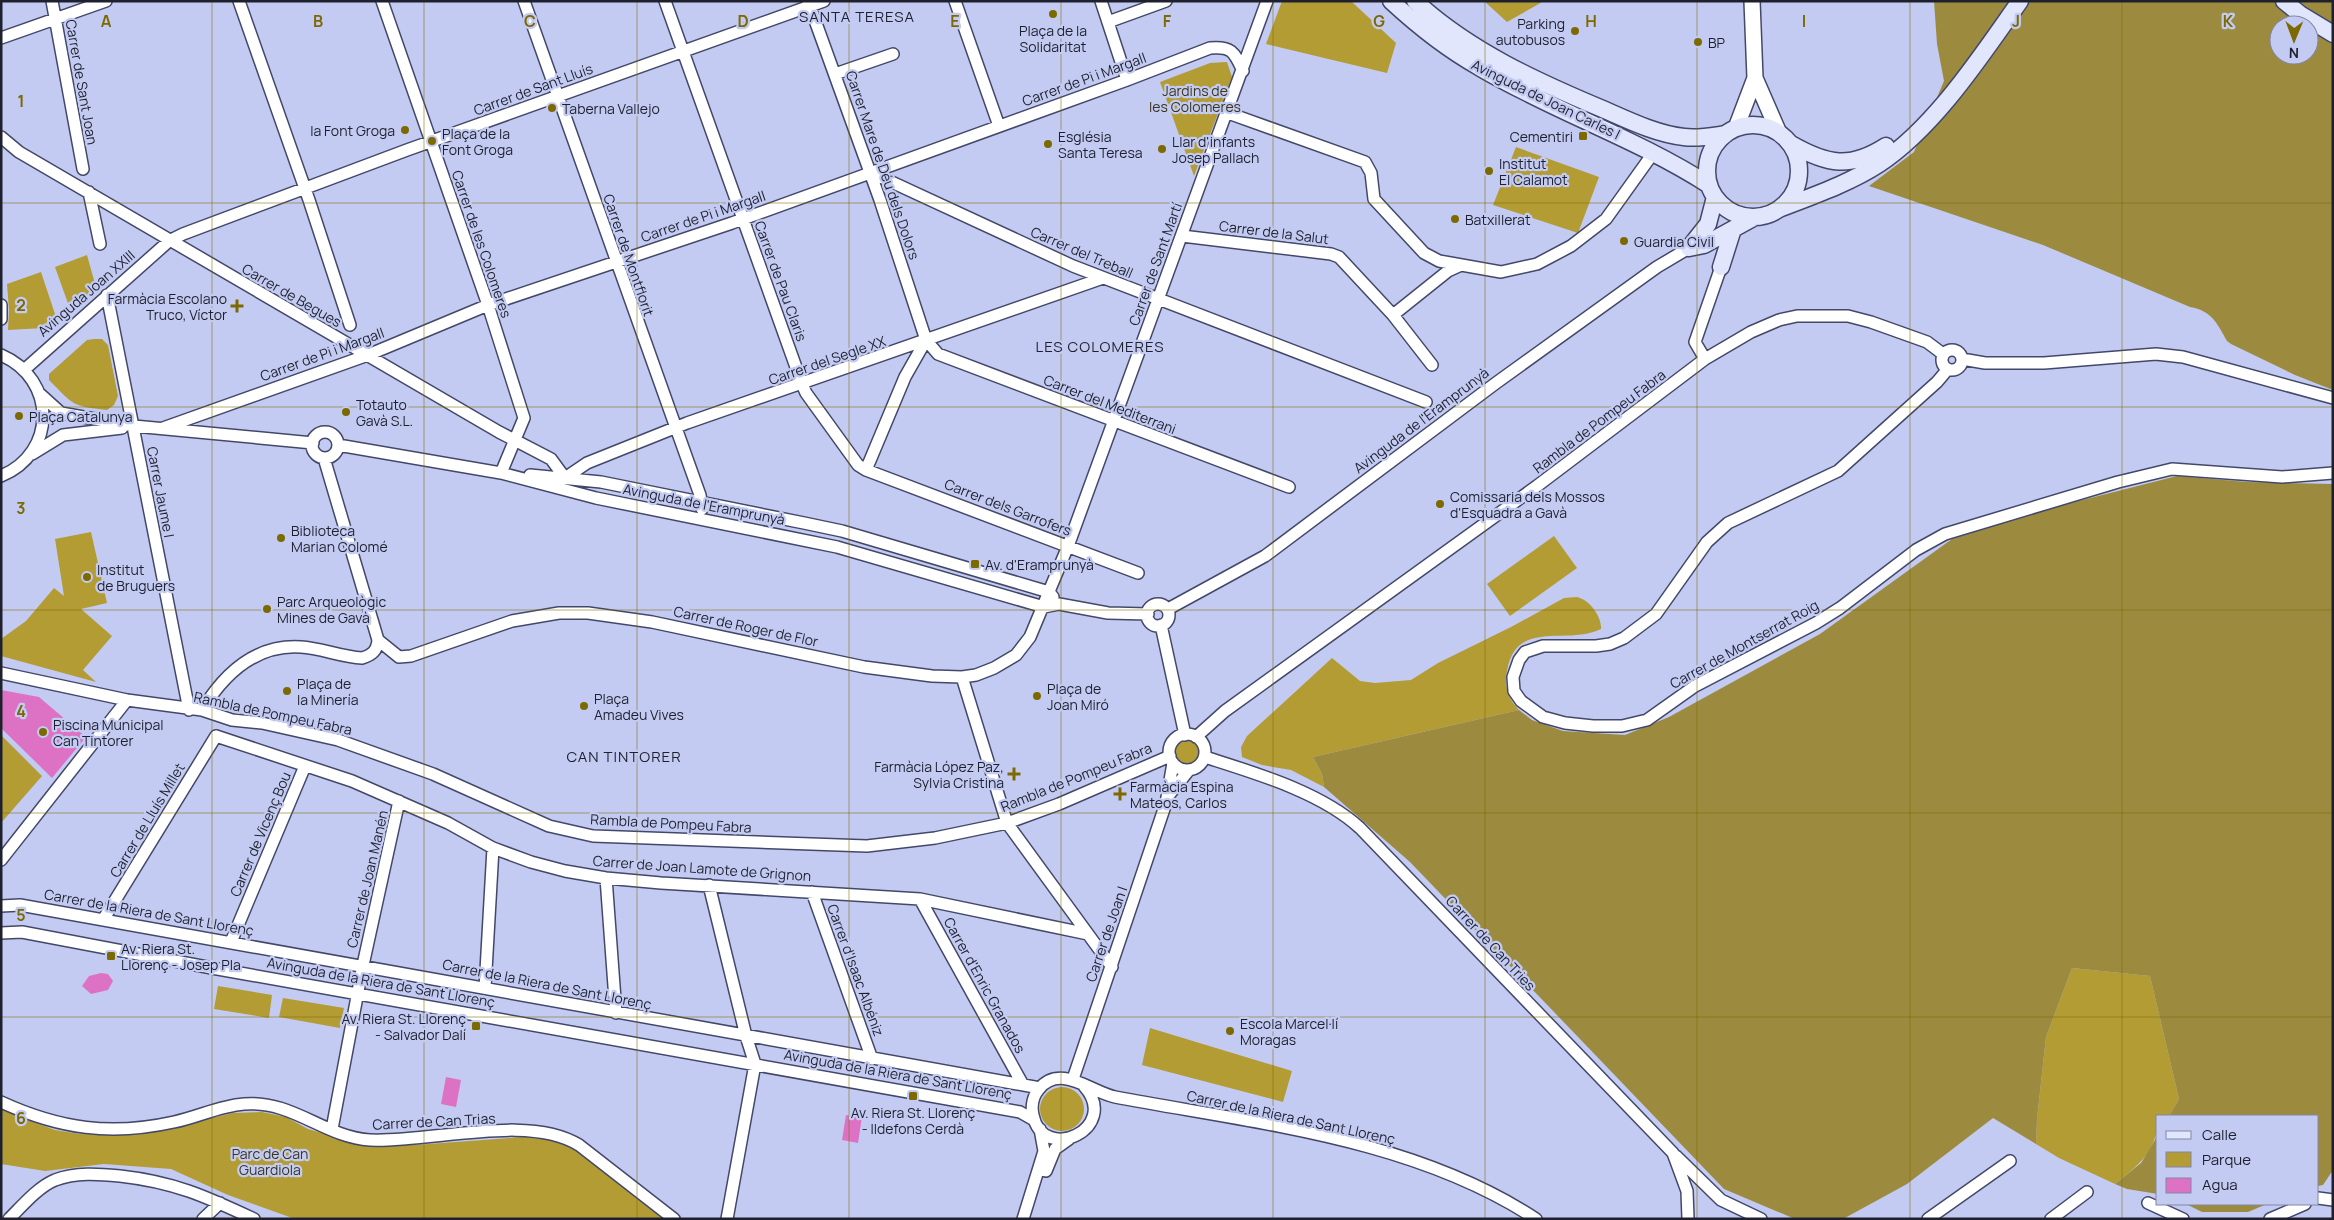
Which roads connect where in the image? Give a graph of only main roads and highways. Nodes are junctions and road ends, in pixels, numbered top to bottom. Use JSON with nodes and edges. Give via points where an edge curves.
{"nodes":[{"id":1,"x":1390,"y":1,"type":"edge"},
{"id":2,"x":1415,"y":1,"type":"edge"},
{"id":3,"x":2009,"y":1,"type":"edge"},
{"id":4,"x":2020,"y":1,"type":"edge"},
{"id":5,"x":2284,"y":1,"type":"edge"},
{"id":6,"x":2295,"y":1,"type":"edge"},
{"id":7,"x":2333,"y":26,"type":"edge"},
{"id":8,"x":2333,"y":34,"type":"edge"},
{"id":9,"x":1731,"y":131,"type":"junction"},
{"id":10,"x":1785,"y":139,"type":"junction"},
{"id":11,"x":1712,"y":191,"type":"junction"},
{"id":12,"x":1779,"y":209,"type":"junction"},
{"id":13,"x":1754,"y":217,"type":"junction"},
{"id":14,"x":1734,"y":229,"type":"junction"},
{"id":15,"x":1696,"y":246,"type":"junction"}],
"edges":[{"from":1,"to":11,"type":"main road","name":"Avinguda de Joan Carles I","via":[[1432,36],[1481,68],[1654,152]]},
{"from":2,"to":9,"type":"main road","name":"Avinguda de Joan Carles I","via":[[1488,55],[1575,97],[1684,138]]},
{"from":3,"to":10,"type":"main road","via":[[1943,90],[1911,126],[1872,155],[1854,162],[1826,159]]},
{"from":4,"to":12,"type":"main road","via":[[1976,61],[1913,137],[1878,165]]},
{"from":5,"to":8,"type":"main road"},
{"from":6,"to":7,"type":"main road"},
{"from":9,"to":10,"type":"main road","via":[[1758,125]]},
{"from":9,"to":11,"type":"main road","via":[[1714,147],[1709,157],[1707,168]]},
{"from":10,"to":12,"type":"main road","via":[[1798,160],[1798,182],[1791,198]]},
{"from":11,"to":13,"type":"main road","via":[[1732,212]]},
{"from":11,"to":15,"type":"main road","via":[[1708,224]]},
{"from":12,"to":13,"type":"main road"},
{"from":13,"to":14,"type":"main road"},
{"from":14,"to":15,"type":"main road"},
{"from":14,"to":15,"type":"main road","via":[[1721,267],[1716,254]]}]}
